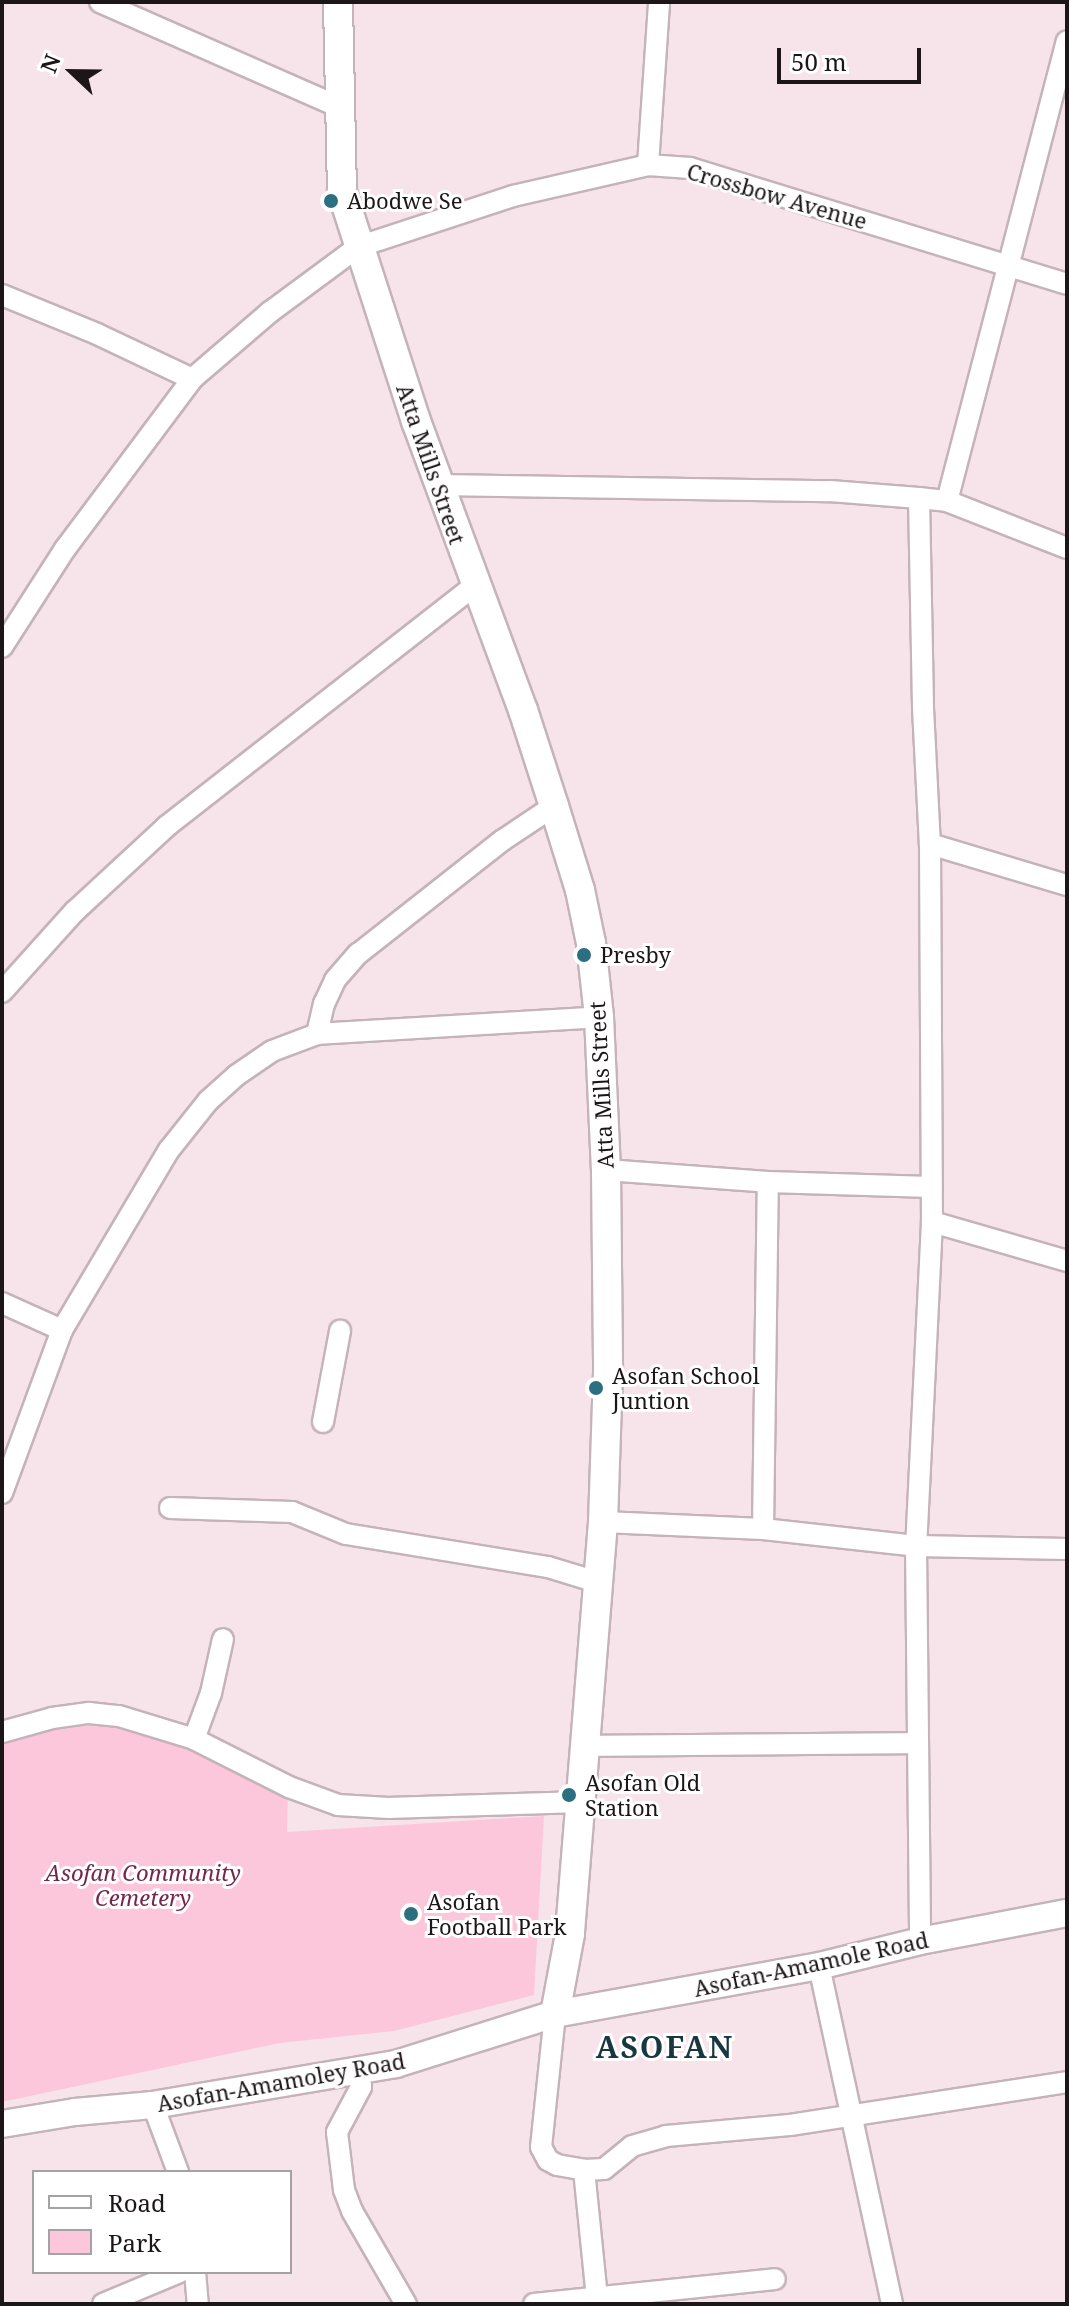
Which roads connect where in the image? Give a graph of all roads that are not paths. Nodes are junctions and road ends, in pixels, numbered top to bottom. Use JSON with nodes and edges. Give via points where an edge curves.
{"nodes":[{"id":1,"x":100,"y":2,"type":"edge"},
{"id":2,"x":338,"y":2,"type":"edge"},
{"id":3,"x":659,"y":2,"type":"edge"},
{"id":4,"x":1067,"y":41,"type":"edge"},
{"id":5,"x":339,"y":107,"type":"junction"},
{"id":6,"x":648,"y":165,"type":"junction"},
{"id":7,"x":358,"y":247,"type":"junction"},
{"id":8,"x":1010,"y":265,"type":"junction"},
{"id":9,"x":1067,"y":284,"type":"edge"},
{"id":10,"x":2,"y":295,"type":"edge"},
{"id":11,"x":192,"y":379,"type":"junction"},
{"id":12,"x":439,"y":485,"type":"junction"},
{"id":13,"x":919,"y":498,"type":"junction"},
{"id":14,"x":947,"y":501,"type":"junction"},
{"id":15,"x":1067,"y":548,"type":"edge"},
{"id":16,"x":474,"y":586,"type":"junction"},
{"id":17,"x":2,"y":647,"type":"edge"},
{"id":18,"x":554,"y":806,"type":"junction"},
{"id":19,"x":930,"y":844,"type":"junction"},
{"id":20,"x":1067,"y":885,"type":"edge"},
{"id":21,"x":2,"y":992,"type":"edge"},
{"id":22,"x":599,"y":1017,"type":"junction"},
{"id":23,"x":317,"y":1034,"type":"junction"},
{"id":24,"x":606,"y":1170,"type":"junction"},
{"id":25,"x":768,"y":1182,"type":"junction"},
{"id":26,"x":931,"y":1187,"type":"junction"},
{"id":27,"x":932,"y":1222,"type":"junction"},
{"id":28,"x":1067,"y":1261,"type":"edge"},
{"id":29,"x":2,"y":1303,"type":"edge"},
{"id":30,"x":62,"y":1330,"type":"junction"},
{"id":31,"x":340,"y":1331,"type":"dead end"},
{"id":32,"x":323,"y":1422,"type":"dead end"},
{"id":33,"x":2,"y":1493,"type":"edge"},
{"id":34,"x":170,"y":1508,"type":"dead end"},
{"id":35,"x":603,"y":1522,"type":"junction"},
{"id":36,"x":763,"y":1529,"type":"junction"},
{"id":37,"x":916,"y":1546,"type":"junction"},
{"id":38,"x":1067,"y":1549,"type":"edge"},
{"id":39,"x":597,"y":1582,"type":"junction"},
{"id":40,"x":223,"y":1639,"type":"dead end"},
{"id":41,"x":2,"y":1732,"type":"edge"},
{"id":42,"x":194,"y":1739,"type":"junction"},
{"id":43,"x":918,"y":1743,"type":"junction"},
{"id":44,"x":584,"y":1746,"type":"junction"},
{"id":45,"x":580,"y":1802,"type":"junction"},
{"id":46,"x":1067,"y":1913,"type":"edge"},
{"id":47,"x":920,"y":1941,"type":"junction"},
{"id":48,"x":819,"y":1966,"type":"junction"},
{"id":49,"x":555,"y":2014,"type":"junction"},
{"id":50,"x":359,"y":2070,"type":"junction"},
{"id":51,"x":1067,"y":2082,"type":"edge"},
{"id":52,"x":153,"y":2105,"type":"junction"},
{"id":53,"x":850,"y":2116,"type":"junction"},
{"id":54,"x":2,"y":2124,"type":"edge"},
{"id":55,"x":177,"y":2170,"type":"edge"},
{"id":56,"x":584,"y":2170,"type":"junction"},
{"id":57,"x":175,"y":2274,"type":"edge"},
{"id":58,"x":195,"y":2274,"type":"edge"},
{"id":59,"x":775,"y":2279,"type":"dead end"},
{"id":60,"x":597,"y":2297,"type":"junction"},
{"id":61,"x":103,"y":2304,"type":"edge"},
{"id":62,"x":198,"y":2304,"type":"edge"},
{"id":63,"x":406,"y":2304,"type":"edge"},
{"id":64,"x":534,"y":2304,"type":"edge"},
{"id":65,"x":892,"y":2304,"type":"edge"}],
"edges":[{"from":1,"to":5,"type":"street"},
{"from":2,"to":5,"type":"main road","name":"Atta Mills Street"},
{"from":3,"to":6,"type":"street"},
{"from":4,"to":8,"type":"street"},
{"from":5,"to":7,"type":"main road","name":"Atta Mills Street","via":[[342,192]]},
{"from":6,"to":7,"type":"street","name":"Crossbow Avenue","via":[[513,196]]},
{"from":6,"to":8,"type":"street","name":"Crossbow Avenue","via":[[690,168]]},
{"from":7,"to":11,"type":"street","name":"Crossbow Avenue"},
{"from":7,"to":12,"type":"main road","name":"Atta Mills Street"},
{"from":8,"to":9,"type":"street","name":"Crossbow Avenue"},
{"from":8,"to":14,"type":"street"},
{"from":10,"to":11,"type":"street"},
{"from":11,"to":17,"type":"street","name":"Crossbow Avenue","via":[[65,549]]},
{"from":12,"to":13,"type":"street","via":[[830,491]]},
{"from":12,"to":16,"type":"main road","name":"Atta Mills Street"},
{"from":13,"to":14,"type":"street"},
{"from":13,"to":19,"type":"street"},
{"from":14,"to":15,"type":"street"},
{"from":16,"to":18,"type":"main road","name":"Atta Mills Street"},
{"from":16,"to":21,"type":"street","via":[[167,826],[75,911]]},
{"from":18,"to":22,"type":"main road","name":"Atta Mills Street","via":[[580,890]]},
{"from":18,"to":23,"type":"street","via":[[358,954],[335,980]]},
{"from":19,"to":20,"type":"street"},
{"from":19,"to":26,"type":"street"},
{"from":22,"to":23,"type":"street"},
{"from":22,"to":24,"type":"main road","name":"Atta Mills Street"},
{"from":23,"to":30,"type":"street","via":[[272,1051],[208,1101],[169,1150]]},
{"from":24,"to":25,"type":"street"},
{"from":24,"to":35,"type":"main road","name":"Atta Mills Street"},
{"from":25,"to":26,"type":"street"},
{"from":25,"to":36,"type":"street"},
{"from":26,"to":27,"type":"street"},
{"from":27,"to":28,"type":"street"},
{"from":27,"to":37,"type":"street"},
{"from":29,"to":30,"type":"street"},
{"from":30,"to":33,"type":"street"},
{"from":31,"to":32,"type":"street"},
{"from":34,"to":39,"type":"street","via":[[292,1512],[346,1534],[548,1567]]},
{"from":35,"to":36,"type":"street"},
{"from":35,"to":39,"type":"main road","name":"Atta Mills Street"},
{"from":36,"to":37,"type":"street"},
{"from":37,"to":38,"type":"street"},
{"from":37,"to":43,"type":"street"},
{"from":39,"to":44,"type":"main road","name":"Atta Mills Street"},
{"from":40,"to":42,"type":"street"},
{"from":41,"to":42,"type":"street","via":[[89,1713],[119,1716]]},
{"from":42,"to":45,"type":"street","via":[[289,1787],[338,1805]]},
{"from":43,"to":44,"type":"street"},
{"from":43,"to":47,"type":"street"},
{"from":44,"to":45,"type":"main road","name":"Atta Mills Street"},
{"from":45,"to":49,"type":"main road","name":"Atta Mills Street","via":[[570,1934]]},
{"from":46,"to":47,"type":"street","name":"Asofan-Amamole Road"},
{"from":47,"to":48,"type":"street","name":"Asofan-Amamole Road"},
{"from":48,"to":49,"type":"street","name":"Asofan-Amamole Road"},
{"from":48,"to":53,"type":"street"},
{"from":49,"to":50,"type":"street","name":"Asofan-Amamoley Road","via":[[411,2060]]},
{"from":49,"to":56,"type":"street","via":[[541,2147],[548,2160]]},
{"from":50,"to":52,"type":"street","name":"Asofan-Amamoley Road"},
{"from":50,"to":63,"type":"street","via":[[361,2087],[337,2132],[344,2190]]},
{"from":51,"to":53,"type":"street"},
{"from":52,"to":54,"type":"street","name":"Asofan-Amamoley Road"},
{"from":52,"to":55,"type":"street"},
{"from":53,"to":56,"type":"street","via":[[666,2136],[632,2146],[604,2169]]},
{"from":53,"to":65,"type":"street"},
{"from":56,"to":60,"type":"street"},
{"from":57,"to":61,"type":"street"},
{"from":58,"to":62,"type":"street"},
{"from":59,"to":60,"type":"street"},
{"from":60,"to":64,"type":"street"}]}
